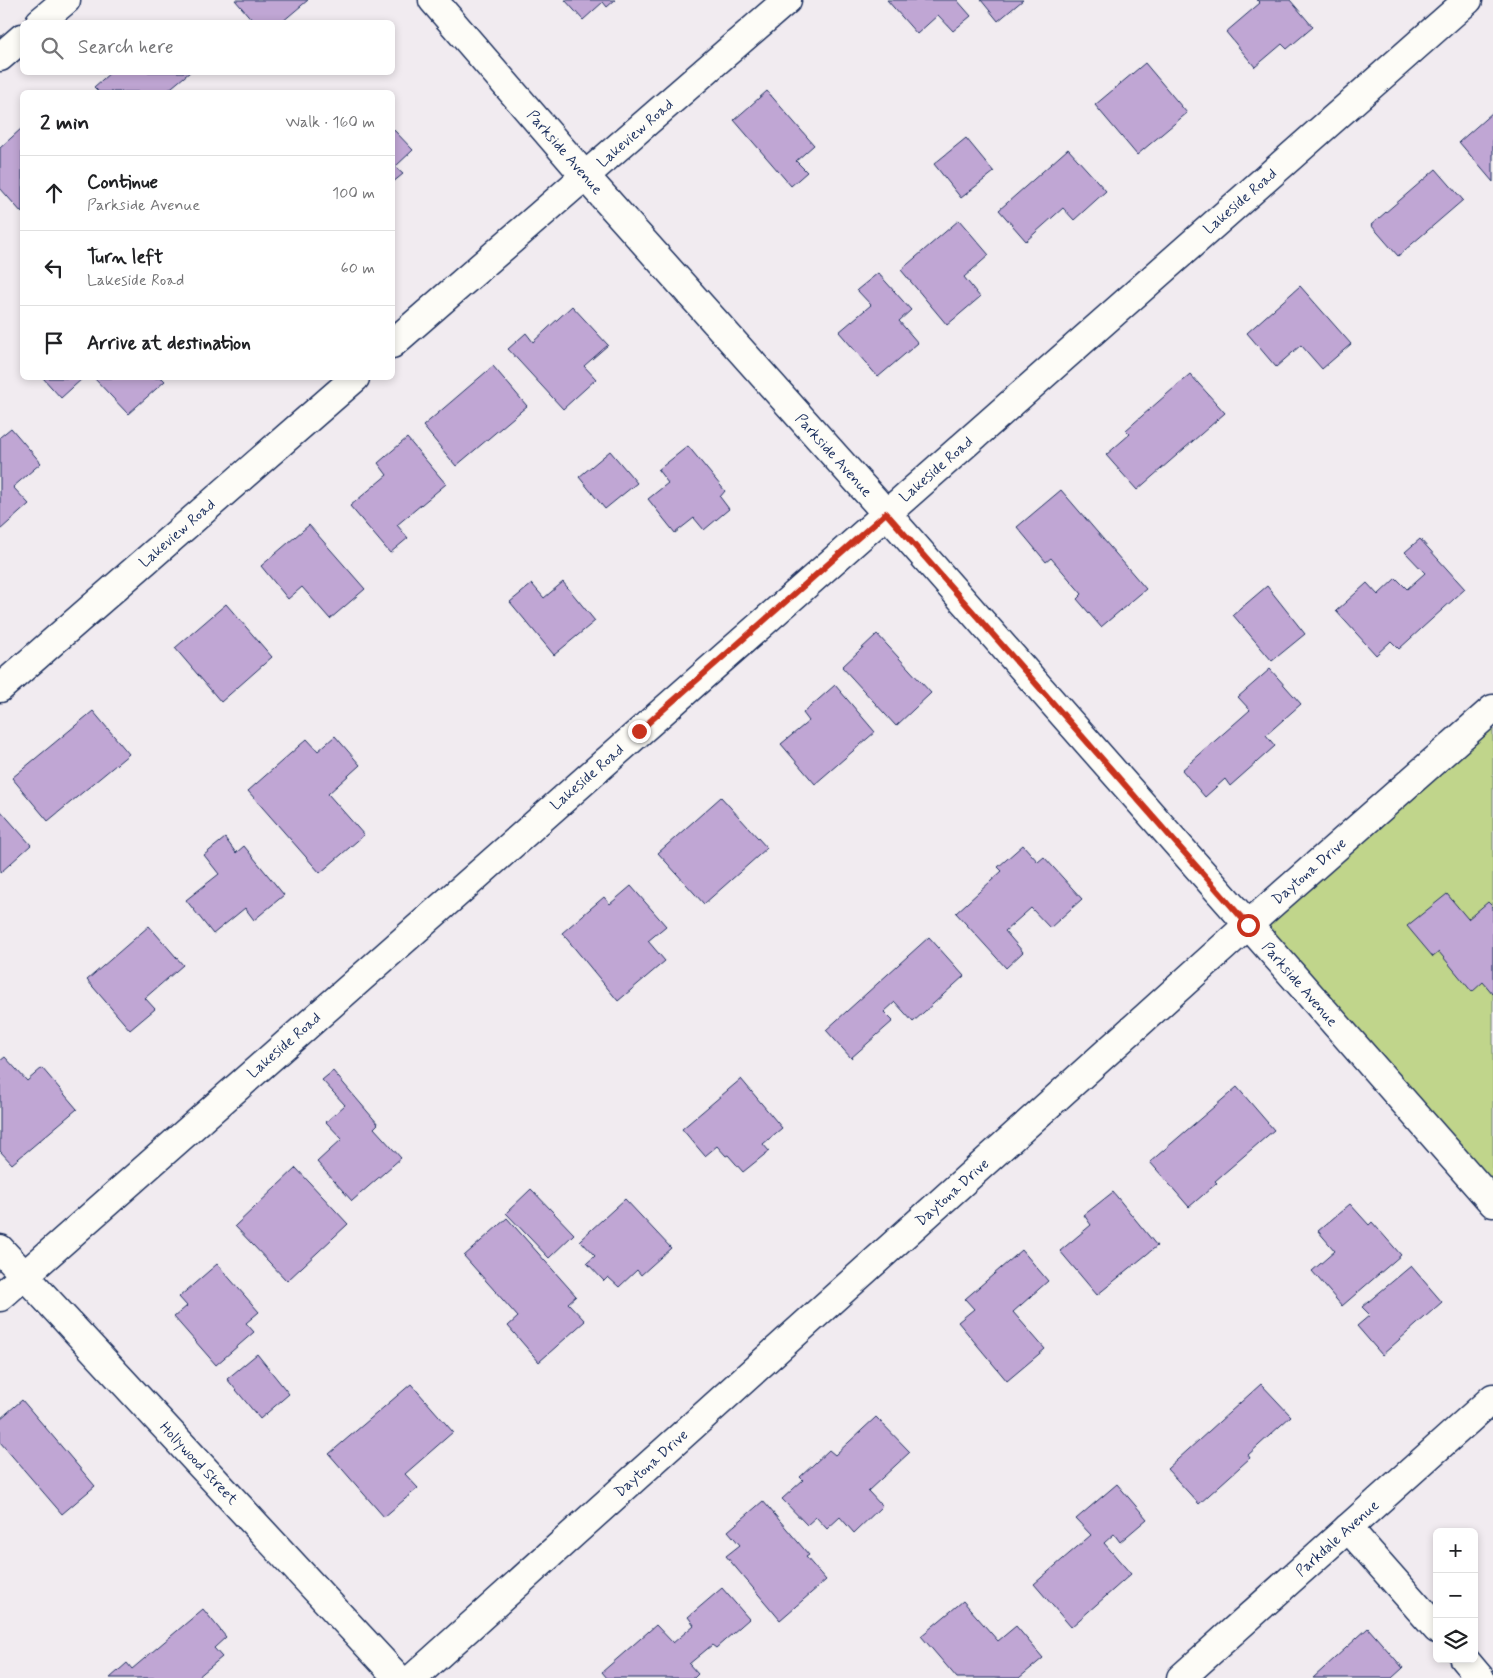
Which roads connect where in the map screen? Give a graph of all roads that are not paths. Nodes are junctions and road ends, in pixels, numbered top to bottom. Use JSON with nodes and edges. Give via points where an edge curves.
{"nodes":[{"id":1,"x":66,"y":0,"type":"edge"},
{"id":2,"x":433,"y":0,"type":"edge"},
{"id":3,"x":787,"y":0,"type":"edge"},
{"id":4,"x":1468,"y":0,"type":"edge"},
{"id":5,"x":42,"y":20,"type":"edge"},
{"id":6,"x":20,"y":40,"type":"edge"},
{"id":7,"x":0,"y":57,"type":"edge"},
{"id":8,"x":586,"y":176,"type":"junction"},
{"id":9,"x":395,"y":341,"type":"edge"},
{"id":10,"x":353,"y":380,"type":"edge"},
{"id":11,"x":886,"y":513,"type":"junction"},
{"id":12,"x":0,"y":688,"type":"edge"},
{"id":13,"x":1493,"y":709,"type":"edge"},
{"id":14,"x":1248,"y":925,"type":"junction"},
{"id":15,"x":1493,"y":1203,"type":"edge"},
{"id":16,"x":0,"y":1249,"type":"edge"},
{"id":17,"x":24,"y":1275,"type":"junction"},
{"id":18,"x":0,"y":1297,"type":"edge"},
{"id":19,"x":1493,"y":1398,"type":"edge"},
{"id":20,"x":1348,"y":1528,"type":"junction"},
{"id":21,"x":1433,"y":1624,"type":"edge"},
{"id":22,"x":1467,"y":1663,"type":"edge"},
{"id":23,"x":398,"y":1678,"type":"edge"},
{"id":24,"x":413,"y":1678,"type":"edge"},
{"id":25,"x":1181,"y":1678,"type":"edge"},
{"id":26,"x":1480,"y":1678,"type":"edge"}],
"edges":[{"from":1,"to":5,"type":"street"},
{"from":2,"to":8,"type":"street","name":"Parkside Avenue"},
{"from":3,"to":8,"type":"street","name":"Lakeview Road"},
{"from":4,"to":11,"type":"street","name":"Lakeside Road"},
{"from":6,"to":7,"type":"street"},
{"from":8,"to":9,"type":"street","name":"Lakeview Road"},
{"from":8,"to":11,"type":"street","name":"Parkside Avenue"},
{"from":10,"to":12,"type":"street","name":"Lakeview Road"},
{"from":11,"to":14,"type":"street","name":"Parkside Avenue"},
{"from":11,"to":17,"type":"street","name":"Lakeside Road"},
{"from":13,"to":14,"type":"street","name":"Daytona Drive"},
{"from":14,"to":15,"type":"street","name":"Parkside Avenue"},
{"from":14,"to":24,"type":"street","name":"Daytona Drive"},
{"from":16,"to":17,"type":"street","name":"Hollywood Street"},
{"from":17,"to":18,"type":"street","name":"Lakeside Road"},
{"from":17,"to":23,"type":"street","name":"Hollywood Street"},
{"from":19,"to":20,"type":"street","name":"Parkdale Avenue"},
{"from":20,"to":21,"type":"street"},
{"from":20,"to":25,"type":"street","name":"Parkdale Avenue"},
{"from":22,"to":26,"type":"street"}]}
